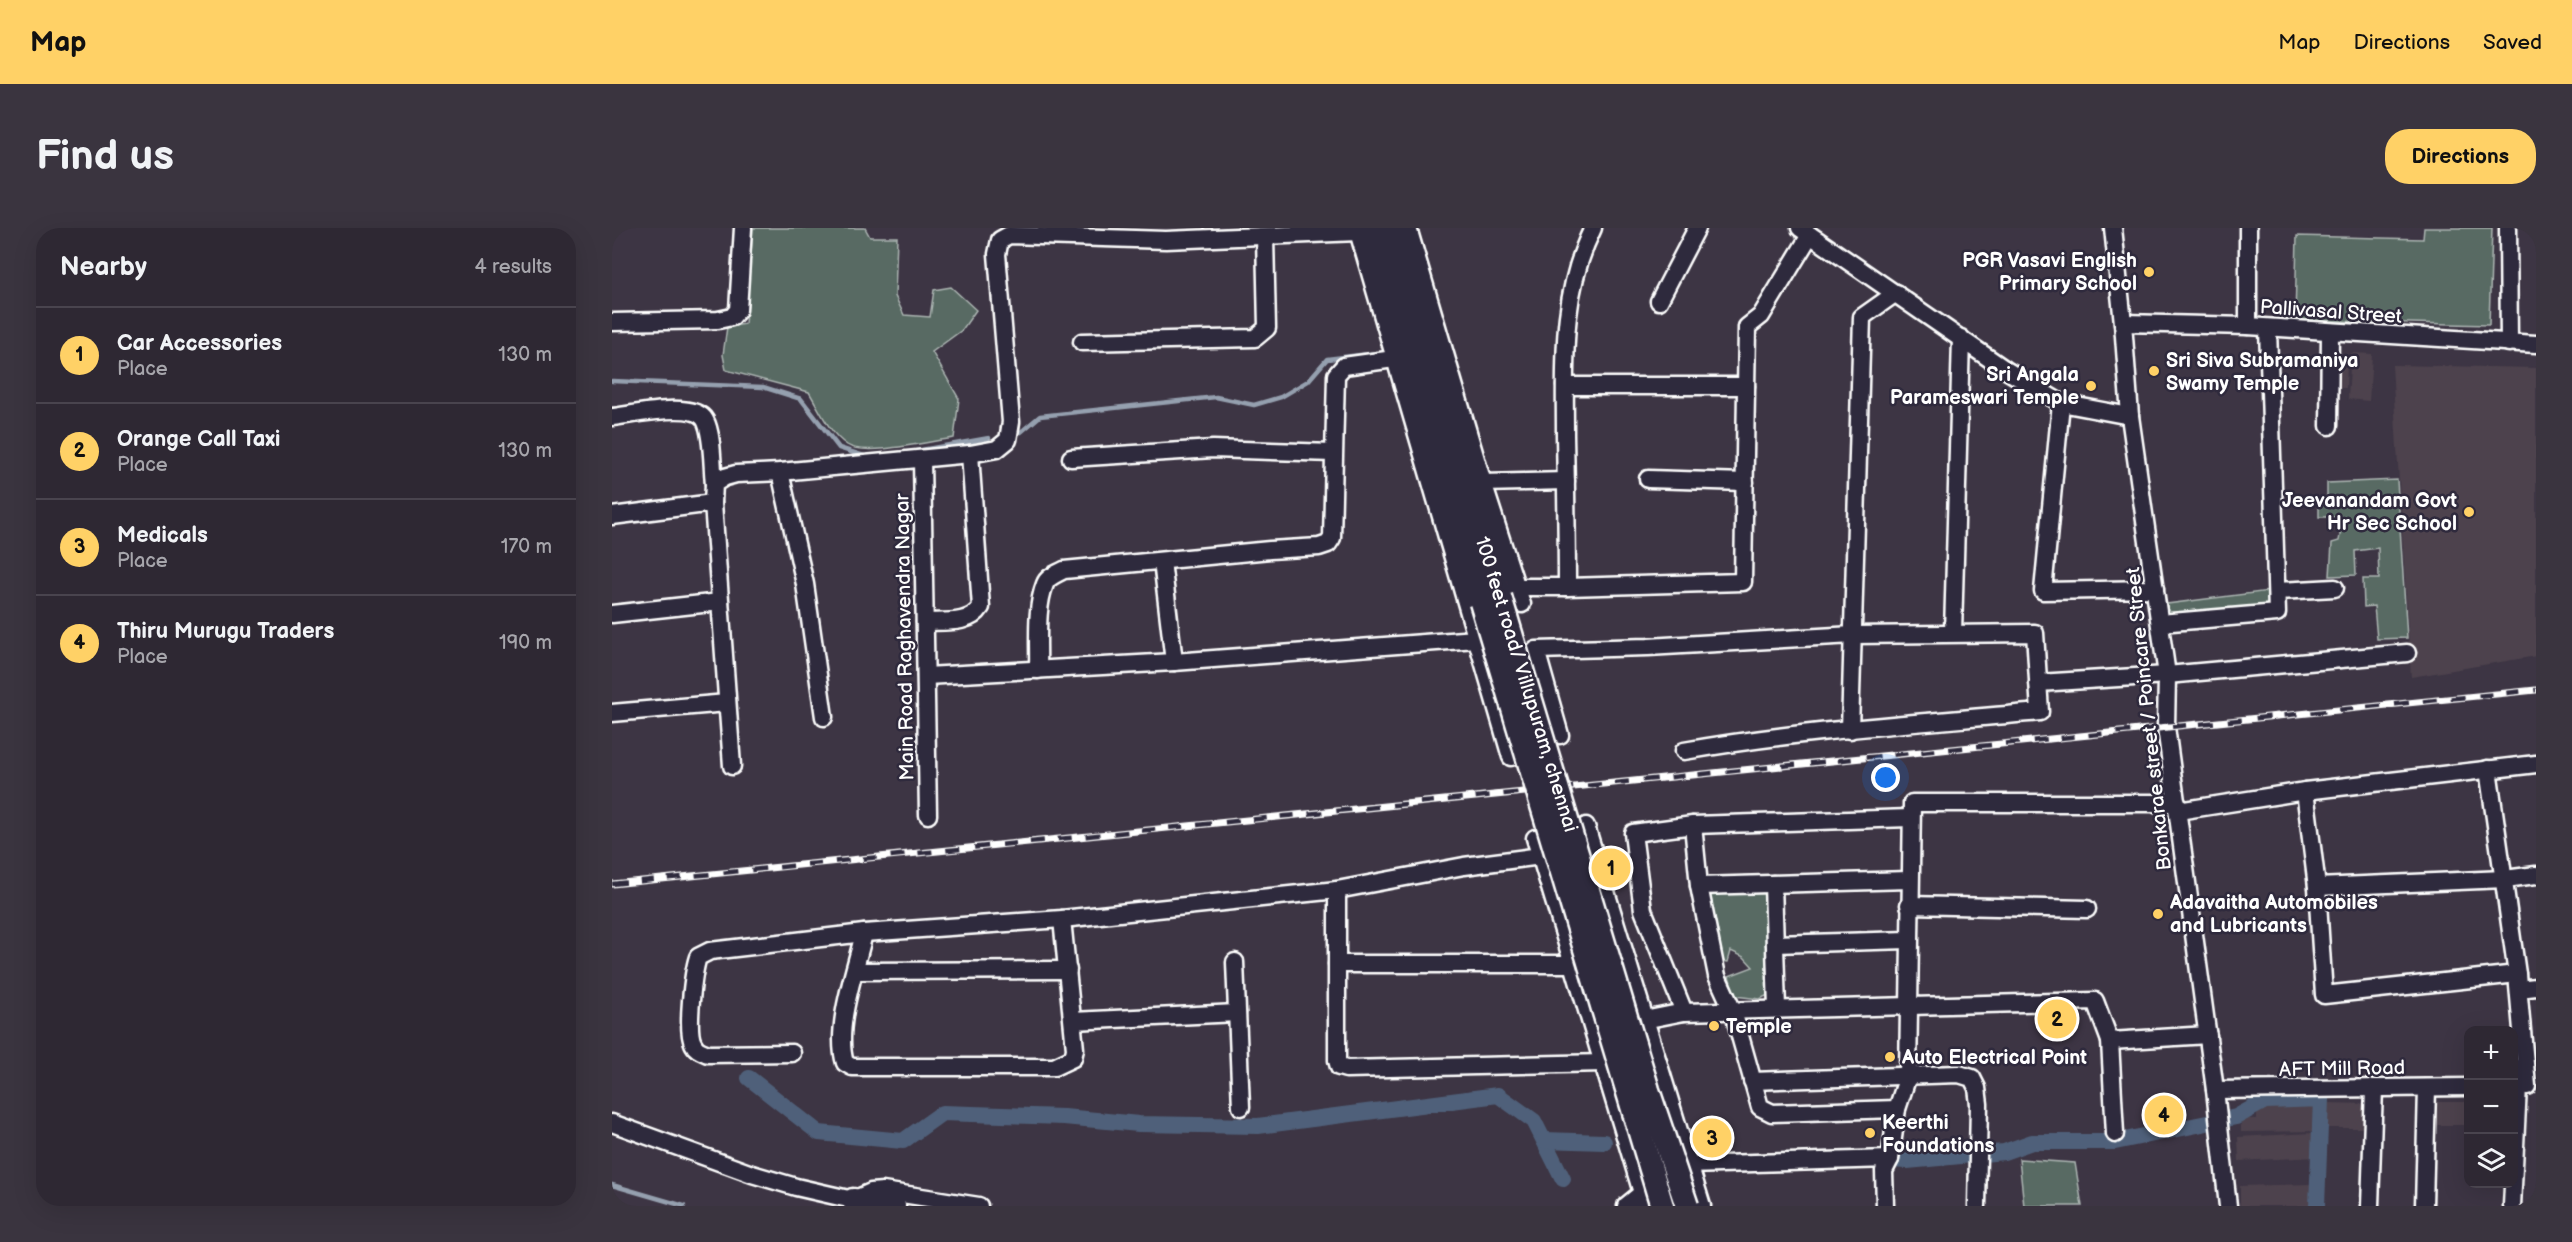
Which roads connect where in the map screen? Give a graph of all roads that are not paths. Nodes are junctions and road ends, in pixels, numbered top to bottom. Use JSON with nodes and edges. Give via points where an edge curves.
{"nodes":[{"id":1,"x":742,"y":228,"type":"edge"},
{"id":2,"x":1395,"y":228,"type":"edge"},
{"id":3,"x":1408,"y":228,"type":"edge"},
{"id":4,"x":1593,"y":228,"type":"edge"},
{"id":5,"x":1697,"y":228,"type":"edge"},
{"id":6,"x":2112,"y":228,"type":"edge"},
{"id":7,"x":2248,"y":228,"type":"edge"},
{"id":8,"x":2508,"y":228,"type":"edge"},
{"id":9,"x":1363,"y":229,"type":"edge"},
{"id":10,"x":1805,"y":231,"type":"edge"},
{"id":11,"x":1265,"y":236,"type":"junction"},
{"id":12,"x":1896,"y":293,"type":"junction"},
{"id":13,"x":1659,"y":301,"type":"dead end"},
{"id":14,"x":612,"y":322,"type":"edge"},
{"id":15,"x":2123,"y":323,"type":"junction"},
{"id":16,"x":2248,"y":326,"type":"junction"},
{"id":17,"x":2268,"y":328,"type":"junction"},
{"id":18,"x":2330,"y":333,"type":"junction"},
{"id":19,"x":1960,"y":338,"type":"junction"},
{"id":20,"x":1082,"y":342,"type":"dead end"},
{"id":21,"x":2509,"y":343,"type":"junction"},
{"id":22,"x":2536,"y":344,"type":"edge"},
{"id":23,"x":1394,"y":358,"type":"junction"},
{"id":24,"x":1565,"y":386,"type":"junction"},
{"id":25,"x":1746,"y":386,"type":"junction"},
{"id":26,"x":2061,"y":402,"type":"junction"},
{"id":27,"x":2130,"y":416,"type":"junction"},
{"id":28,"x":612,"y":417,"type":"edge"},
{"id":29,"x":2329,"y":426,"type":"dead end"},
{"id":30,"x":1333,"y":453,"type":"junction"},
{"id":31,"x":970,"y":454,"type":"junction"},
{"id":32,"x":1071,"y":458,"type":"dead end"},
{"id":33,"x":922,"y":459,"type":"junction"},
{"id":34,"x":780,"y":472,"type":"junction"},
{"id":35,"x":1648,"y":479,"type":"dead end"},
{"id":36,"x":1566,"y":481,"type":"junction"},
{"id":37,"x":1745,"y":482,"type":"junction"},
{"id":38,"x":1483,"y":483,"type":"junction"},
{"id":39,"x":714,"y":484,"type":"junction"},
{"id":40,"x":712,"y":503,"type":"junction"},
{"id":41,"x":612,"y":516,"type":"edge"},
{"id":42,"x":1162,"y":561,"type":"junction"},
{"id":43,"x":1567,"y":587,"type":"junction"},
{"id":44,"x":2335,"y":588,"type":"dead end"},
{"id":45,"x":2155,"y":589,"type":"junction"},
{"id":46,"x":2277,"y":591,"type":"junction"},
{"id":47,"x":1491,"y":600,"type":"junction"},
{"id":48,"x":720,"y":602,"type":"junction"},
{"id":49,"x":1522,"y":604,"type":"dead end"},
{"id":50,"x":612,"y":614,"type":"edge"},
{"id":51,"x":925,"y":622,"type":"junction"},
{"id":52,"x":2160,"y":623,"type":"junction"},
{"id":53,"x":1953,"y":633,"type":"junction"},
{"id":54,"x":1853,"y":634,"type":"junction"},
{"id":55,"x":1476,"y":639,"type":"junction"},
{"id":56,"x":2407,"y":653,"type":"dead end"},
{"id":57,"x":1174,"y":663,"type":"junction"},
{"id":58,"x":1038,"y":670,"type":"junction"},
{"id":59,"x":2167,"y":675,"type":"junction"},
{"id":60,"x":926,"y":676,"type":"junction"},
{"id":61,"x":2038,"y":683,"type":"junction"},
{"id":62,"x":727,"y":703,"type":"junction"},
{"id":63,"x":612,"y":713,"type":"edge"},
{"id":64,"x":824,"y":717,"type":"dead end"},
{"id":65,"x":1850,"y":730,"type":"junction"},
{"id":66,"x":1560,"y":735,"type":"dead end"},
{"id":67,"x":1684,"y":751,"type":"dead end"},
{"id":68,"x":1511,"y":757,"type":"dead end"},
{"id":69,"x":2536,"y":764,"type":"edge"},
{"id":70,"x":732,"y":766,"type":"dead end"},
{"id":71,"x":2488,"y":769,"type":"junction"},
{"id":72,"x":2305,"y":791,"type":"junction"},
{"id":73,"x":2178,"y":807,"type":"junction"},
{"id":74,"x":928,"y":815,"type":"dead end"},
{"id":75,"x":1910,"y":818,"type":"junction"},
{"id":76,"x":1693,"y":825,"type":"junction"},
{"id":77,"x":1586,"y":826,"type":"dead end"},
{"id":78,"x":1535,"y":838,"type":"dead end"},
{"id":79,"x":1541,"y":856,"type":"junction"},
{"id":80,"x":2536,"y":875,"type":"edge"},
{"id":81,"x":2505,"y":879,"type":"junction"},
{"id":82,"x":1909,"y":880,"type":"junction"},
{"id":83,"x":1773,"y":884,"type":"junction"},
{"id":84,"x":1699,"y":886,"type":"junction"},
{"id":85,"x":2318,"y":887,"type":"junction"},
{"id":86,"x":1336,"y":890,"type":"junction"},
{"id":87,"x":1909,"y":905,"type":"junction"},
{"id":88,"x":2088,"y":909,"type":"dead end"},
{"id":89,"x":1062,"y":919,"type":"junction"},
{"id":90,"x":864,"y":933,"type":"junction"},
{"id":91,"x":1908,"y":940,"type":"junction"},
{"id":92,"x":1775,"y":944,"type":"junction"},
{"id":93,"x":1235,"y":962,"type":"dead end"},
{"id":94,"x":1337,"y":964,"type":"junction"},
{"id":95,"x":1574,"y":964,"type":"junction"},
{"id":96,"x":1068,"y":970,"type":"junction"},
{"id":97,"x":855,"y":971,"type":"junction"},
{"id":98,"x":2524,"y":983,"type":"edge"},
{"id":99,"x":1907,"y":1005,"type":"junction"},
{"id":100,"x":1777,"y":1010,"type":"junction"},
{"id":101,"x":1733,"y":1011,"type":"junction"},
{"id":102,"x":1684,"y":1012,"type":"junction"},
{"id":103,"x":1237,"y":1013,"type":"junction"},
{"id":104,"x":1644,"y":1018,"type":"junction"},
{"id":105,"x":1073,"y":1021,"type":"junction"},
{"id":106,"x":1594,"y":1030,"type":"junction"},
{"id":107,"x":2208,"y":1035,"type":"junction"},
{"id":108,"x":2110,"y":1041,"type":"junction"},
{"id":109,"x":792,"y":1053,"type":"dead end"},
{"id":110,"x":1604,"y":1063,"type":"junction"},
{"id":111,"x":1908,"y":1076,"type":"junction"},
{"id":112,"x":1752,"y":1081,"type":"junction"},
{"id":113,"x":2524,"y":1086,"type":"edge"},
{"id":114,"x":2464,"y":1087,"type":"edge"},
{"id":115,"x":2374,"y":1088,"type":"junction"},
{"id":116,"x":2427,"y":1088,"type":"junction"},
{"id":117,"x":2216,"y":1094,"type":"junction"},
{"id":118,"x":1241,"y":1107,"type":"dead end"},
{"id":119,"x":1897,"y":1109,"type":"junction"},
{"id":120,"x":612,"y":1123,"type":"edge"},
{"id":121,"x":2115,"y":1134,"type":"dead end"},
{"id":122,"x":1890,"y":1159,"type":"junction"},
{"id":123,"x":1689,"y":1165,"type":"junction"},
{"id":124,"x":1650,"y":1200,"type":"edge"},
{"id":125,"x":855,"y":1203,"type":"edge"},
{"id":126,"x":894,"y":1206,"type":"edge"},
{"id":127,"x":980,"y":1206,"type":"edge"},
{"id":128,"x":1626,"y":1206,"type":"edge"},
{"id":129,"x":1687,"y":1206,"type":"edge"},
{"id":130,"x":1702,"y":1206,"type":"edge"},
{"id":131,"x":1885,"y":1206,"type":"edge"},
{"id":132,"x":1977,"y":1206,"type":"edge"},
{"id":133,"x":2228,"y":1206,"type":"edge"},
{"id":134,"x":2370,"y":1206,"type":"edge"},
{"id":135,"x":2424,"y":1206,"type":"edge"},
{"id":136,"x":2512,"y":1206,"type":"edge"}],
"edges":[{"from":1,"to":14,"type":"street","via":[[738,310],[732,317]]},
{"from":2,"to":47,"type":"highway","name":"100 feet road/ Villupuram, chennai"},
{"from":3,"to":38,"type":"street"},
{"from":4,"to":24,"type":"street","via":[[1573,282],[1564,335]]},
{"from":5,"to":13,"type":"street"},
{"from":6,"to":15,"type":"street","name":"Bonkarae street / Poincare Street"},
{"from":7,"to":16,"type":"street"},
{"from":8,"to":21,"type":"street"},
{"from":9,"to":11,"type":"street"},
{"from":9,"to":23,"type":"street"},
{"from":9,"to":47,"type":"highway","name":"100 feet road/ Villupuram, chennai"},
{"from":10,"to":12,"type":"street"},
{"from":10,"to":25,"type":"street","via":[[1761,316],[1747,327]]},
{"from":11,"to":20,"type":"street","via":[[1267,328],[1261,335]]},
{"from":11,"to":31,"type":"street","via":[[1166,240],[1009,235],[1000,240],[997,254],[1011,422],[1008,440],[997,448]]},
{"from":12,"to":19,"type":"street"},
{"from":12,"to":54,"type":"street","via":[[1862,317]]},
{"from":15,"to":16,"type":"street","name":"Pallivasal Street"},
{"from":15,"to":27,"type":"street","name":"Bonkarae street / Poincare Street"},
{"from":16,"to":17,"type":"street","name":"Pallivasal Street"},
{"from":17,"to":18,"type":"street","name":"Pallivasal Street"},
{"from":17,"to":46,"type":"street"},
{"from":18,"to":21,"type":"street","name":"Pallivasal Street"},
{"from":18,"to":29,"type":"street"},
{"from":19,"to":26,"type":"street"},
{"from":19,"to":53,"type":"street"},
{"from":21,"to":22,"type":"street","name":"Pallivasal Street"},
{"from":23,"to":30,"type":"street","via":[[1338,370]]},
{"from":23,"to":47,"type":"street"},
{"from":24,"to":25,"type":"street"},
{"from":24,"to":36,"type":"street"},
{"from":25,"to":37,"type":"street"},
{"from":26,"to":27,"type":"street"},
{"from":26,"to":45,"type":"street","via":[[2043,591]]},
{"from":27,"to":45,"type":"street","name":"Bonkarae street / Poincare Street"},
{"from":28,"to":39,"type":"street","via":[[681,409],[695,412],[708,427]]},
{"from":30,"to":32,"type":"street","via":[[1213,449]]},
{"from":30,"to":42,"type":"street","via":[[1332,538],[1328,544]]},
{"from":31,"to":33,"type":"street"},
{"from":31,"to":51,"type":"street","via":[[981,606],[965,620]]},
{"from":33,"to":34,"type":"street"},
{"from":33,"to":51,"type":"street","name":"Main Road Raghavendra Nagar"},
{"from":34,"to":39,"type":"street","via":[[736,474]]},
{"from":34,"to":64,"type":"street","via":[[805,584]]},
{"from":35,"to":37,"type":"street"},
{"from":36,"to":38,"type":"street"},
{"from":36,"to":43,"type":"street"},
{"from":37,"to":43,"type":"street","via":[[1743,582]]},
{"from":38,"to":47,"type":"street"},
{"from":39,"to":40,"type":"street"},
{"from":40,"to":41,"type":"street"},
{"from":40,"to":48,"type":"street"},
{"from":42,"to":57,"type":"street"},
{"from":42,"to":58,"type":"street","via":[[1064,570],[1051,576],[1045,583],[1040,612]]},
{"from":43,"to":47,"type":"street"},
{"from":44,"to":46,"type":"street"},
{"from":45,"to":52,"type":"street","name":"Bonkarae street / Poincare Street"},
{"from":46,"to":52,"type":"street","via":[[2277,613]]},
{"from":47,"to":49,"type":"street"},
{"from":47,"to":55,"type":"street"},
{"from":47,"to":124,"type":"highway","name":"100 feet road/ Villupuram, chennai","bridge":true},
{"from":47,"to":129,"type":"highway","name":"100 feet road/ Villupuram, chennai","bridge":true},
{"from":48,"to":50,"type":"street"},
{"from":48,"to":62,"type":"street"},
{"from":51,"to":60,"type":"street","name":"Main Road Raghavendra Nagar"},
{"from":52,"to":59,"type":"street","name":"Bonkarae street / Poincare Street"},
{"from":53,"to":54,"type":"street"},
{"from":53,"to":61,"type":"street","via":[[2035,633]]},
{"from":54,"to":65,"type":"street"},
{"from":54,"to":66,"type":"street","via":[[1536,650]]},
{"from":55,"to":57,"type":"street"},
{"from":55,"to":68,"type":"street"},
{"from":56,"to":59,"type":"street"},
{"from":57,"to":58,"type":"street"},
{"from":58,"to":60,"type":"street"},
{"from":59,"to":61,"type":"street"},
{"from":59,"to":73,"type":"street","name":"Bonkarae street / Poincare Street","via":[[2166,727]]},
{"from":60,"to":74,"type":"street","name":"Main Road Raghavendra Nagar"},
{"from":61,"to":65,"type":"street","via":[[2040,712]]},
{"from":62,"to":63,"type":"street"},
{"from":62,"to":70,"type":"street"},
{"from":65,"to":67,"type":"street","via":[[1752,739]]},
{"from":69,"to":71,"type":"street"},
{"from":71,"to":72,"type":"street"},
{"from":71,"to":81,"type":"street"},
{"from":72,"to":73,"type":"street"},
{"from":72,"to":85,"type":"street"},
{"from":73,"to":75,"type":"street","via":[[1912,803]]},
{"from":73,"to":107,"type":"street","name":"Bonkarae street / Poincare Street"},
{"from":75,"to":76,"type":"street"},
{"from":75,"to":82,"type":"street"},
{"from":76,"to":84,"type":"street"},
{"from":76,"to":102,"type":"street","via":[[1633,833],[1643,910]]},
{"from":77,"to":104,"type":"street"},
{"from":78,"to":79,"type":"street"},
{"from":79,"to":86,"type":"street"},
{"from":79,"to":95,"type":"street"},
{"from":80,"to":81,"type":"street"},
{"from":81,"to":85,"type":"street"},
{"from":81,"to":98,"type":"street"},
{"from":82,"to":83,"type":"street"},
{"from":82,"to":87,"type":"street"},
{"from":83,"to":84,"type":"street"},
{"from":83,"to":92,"type":"street"},
{"from":84,"to":101,"type":"street","via":[[1717,976]]},
{"from":85,"to":98,"type":"street","via":[[2324,995]]},
{"from":86,"to":89,"type":"street"},
{"from":86,"to":94,"type":"street"},
{"from":87,"to":88,"type":"street"},
{"from":87,"to":91,"type":"street"},
{"from":89,"to":90,"type":"street"},
{"from":89,"to":96,"type":"street"},
{"from":90,"to":97,"type":"street"},
{"from":90,"to":109,"type":"street","via":[[710,951],[698,957],[690,1026],[691,1041],[697,1050],[708,1054]]},
{"from":91,"to":92,"type":"street"},
{"from":91,"to":99,"type":"street"},
{"from":92,"to":100,"type":"street"},
{"from":93,"to":103,"type":"street"},
{"from":94,"to":95,"type":"street"},
{"from":94,"to":110,"type":"street","via":[[1336,1060],[1346,1070]]},
{"from":95,"to":106,"type":"street"},
{"from":96,"to":97,"type":"street"},
{"from":96,"to":105,"type":"street"},
{"from":97,"to":105,"type":"street","via":[[841,1051],[845,1063],[852,1067],[1054,1067],[1073,1058]]},
{"from":98,"to":113,"type":"street"},
{"from":99,"to":100,"type":"street"},
{"from":99,"to":108,"type":"street","via":[[2094,1000]]},
{"from":99,"to":111,"type":"street"},
{"from":100,"to":101,"type":"street"},
{"from":101,"to":102,"type":"street"},
{"from":101,"to":112,"type":"street"},
{"from":102,"to":104,"type":"street"},
{"from":103,"to":105,"type":"street"},
{"from":103,"to":118,"type":"street"},
{"from":104,"to":106,"type":"street"},
{"from":104,"to":123,"type":"street"},
{"from":106,"to":110,"type":"street"},
{"from":107,"to":108,"type":"street"},
{"from":107,"to":117,"type":"street","name":"Bonkarae street / Poincare Street"},
{"from":108,"to":121,"type":"street"},
{"from":110,"to":124,"type":"street"},
{"from":111,"to":112,"type":"street"},
{"from":111,"to":119,"type":"street"},
{"from":111,"to":132,"type":"street","via":[[1959,1074],[1972,1078],[1977,1088]]},
{"from":112,"to":119,"type":"street","via":[[1760,1107],[1772,1113]]},
{"from":113,"to":136,"type":"street"},
{"from":114,"to":116,"type":"street","name":"AFT Mill Road"},
{"from":115,"to":116,"type":"street","name":"AFT Mill Road"},
{"from":115,"to":117,"type":"street","name":"AFT Mill Road"},
{"from":115,"to":134,"type":"street"},
{"from":116,"to":135,"type":"street"},
{"from":117,"to":133,"type":"street","name":"Bonkarae street / Poincare Street"},
{"from":119,"to":122,"type":"street"},
{"from":120,"to":125,"type":"street","via":[[752,1174]]},
{"from":122,"to":123,"type":"street"},
{"from":122,"to":131,"type":"street","via":[[1884,1171]]},
{"from":123,"to":130,"type":"street"},
{"from":124,"to":128,"type":"street"},
{"from":125,"to":126,"type":"highway"},
{"from":125,"to":127,"type":"street","via":[[871,1192],[883,1191]]}]}
